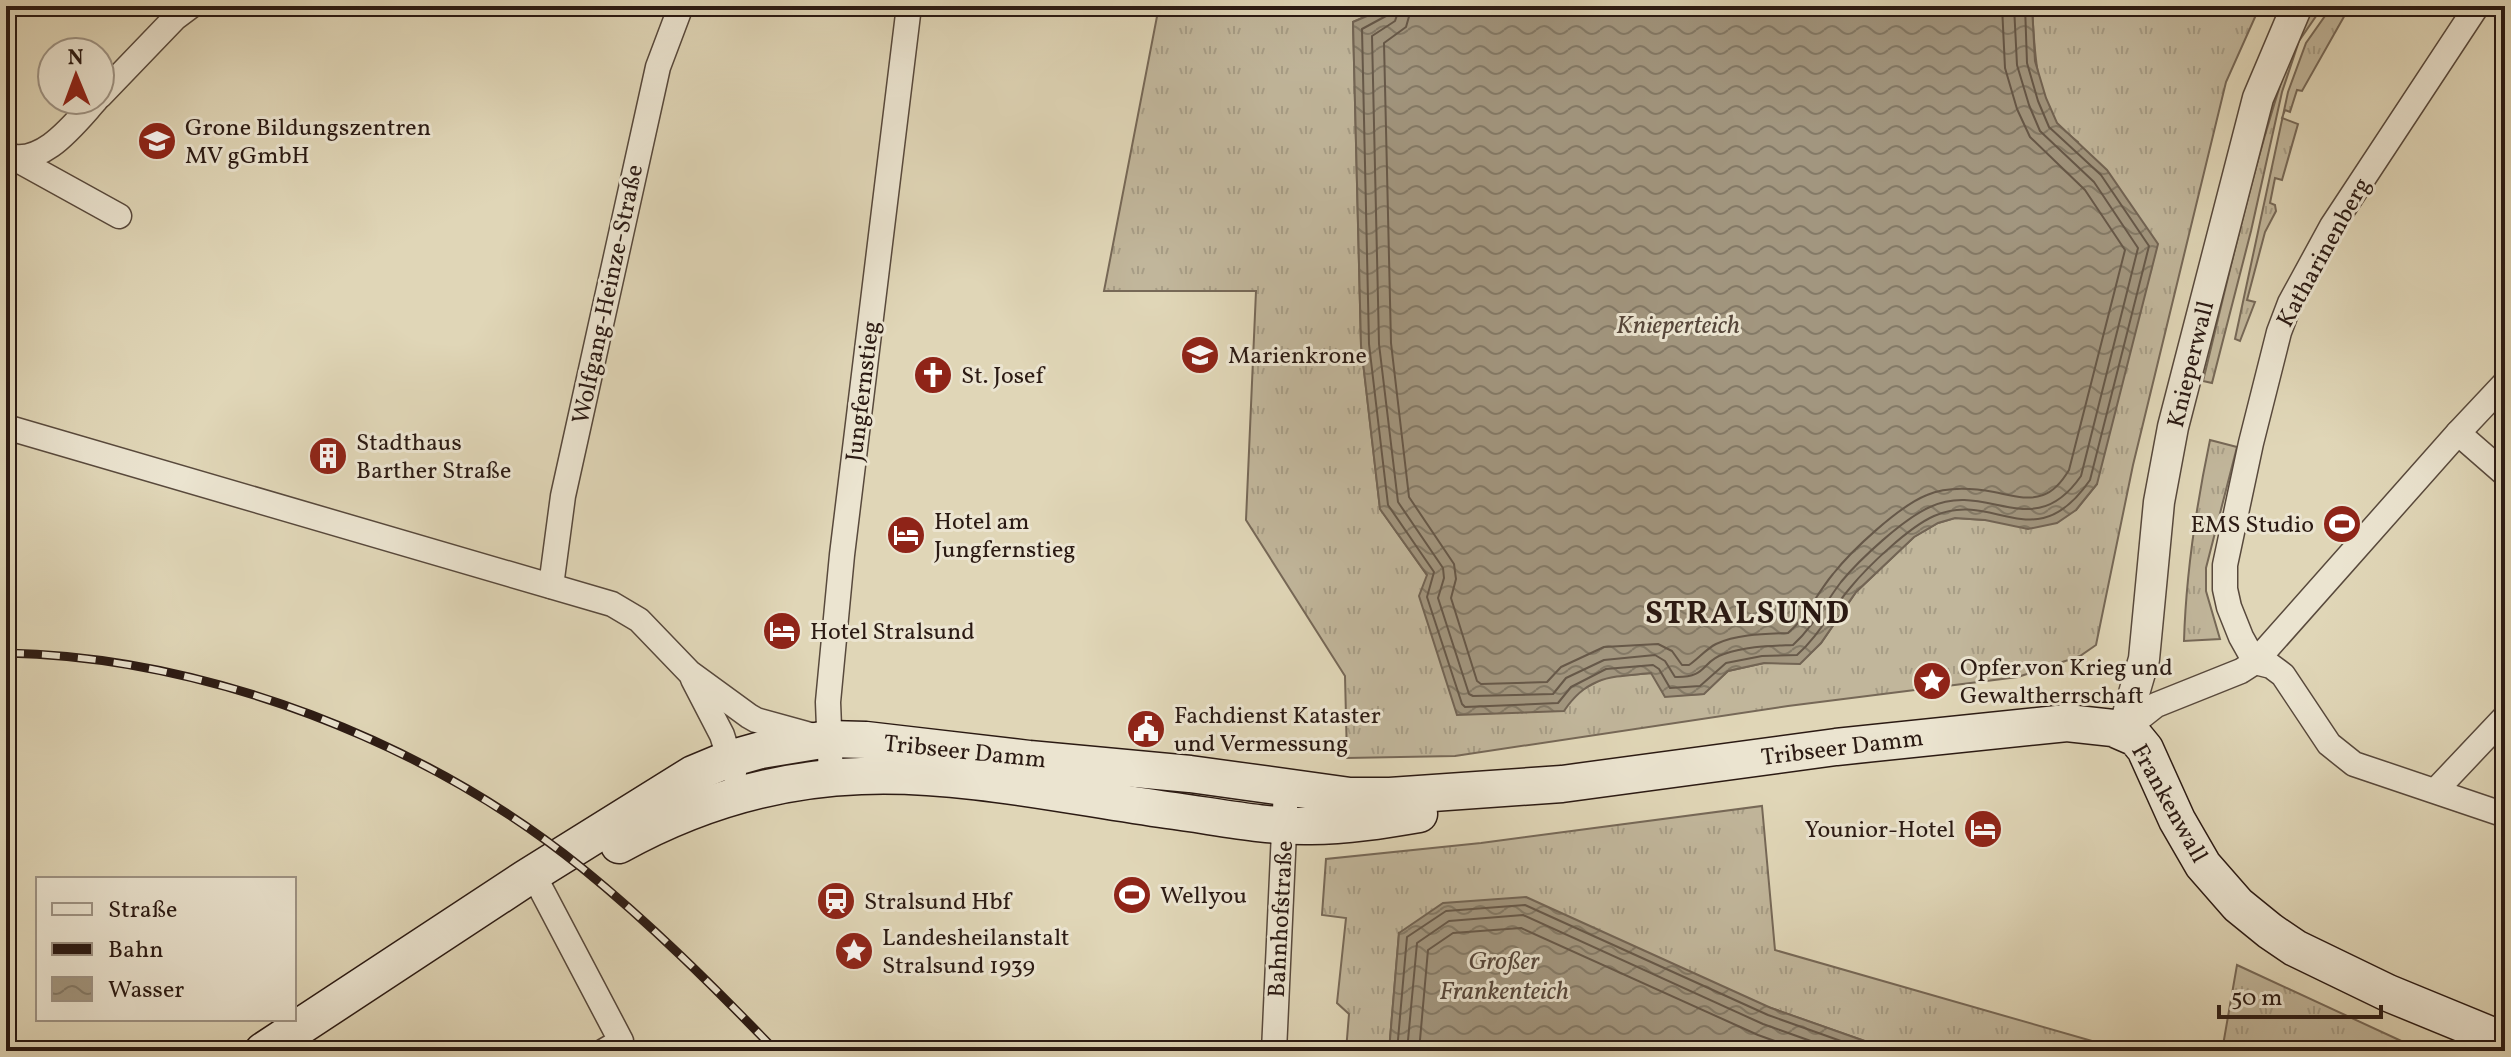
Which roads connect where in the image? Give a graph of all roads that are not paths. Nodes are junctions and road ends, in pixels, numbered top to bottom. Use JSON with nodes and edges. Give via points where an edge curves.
{"nodes":[{"id":1,"x":191,"y":6,"type":"edge"},
{"id":2,"x":681,"y":6,"type":"edge"},
{"id":3,"x":909,"y":6,"type":"edge"},
{"id":4,"x":2297,"y":6,"type":"edge"},
{"id":5,"x":2477,"y":6,"type":"edge"},
{"id":6,"x":116,"y":79,"type":"edge"},
{"id":7,"x":81,"y":116,"type":"edge"},
{"id":8,"x":10,"y":157,"type":"edge"},
{"id":9,"x":119,"y":216,"type":"dead end"},
{"id":10,"x":2505,"y":383,"type":"edge"},
{"id":11,"x":6,"y":427,"type":"edge"},
{"id":12,"x":2458,"y":433,"type":"junction"},
{"id":13,"x":2505,"y":474,"type":"edge"},
{"id":14,"x":551,"y":586,"type":"junction"},
{"id":15,"x":2255,"y":662,"type":"junction"},
{"id":16,"x":690,"y":673,"type":"junction"},
{"id":17,"x":2505,"y":717,"type":"edge"},
{"id":18,"x":2123,"y":731,"type":"junction"},
{"id":19,"x":828,"y":739,"type":"junction"},
{"id":20,"x":729,"y":759,"type":"junction"},
{"id":21,"x":831,"y":778,"type":"junction"},
{"id":22,"x":1562,"y":784,"type":"junction"},
{"id":23,"x":1286,"y":788,"type":"junction"},
{"id":24,"x":2436,"y":790,"type":"junction"},
{"id":25,"x":742,"y":804,"type":"junction"},
{"id":26,"x":2505,"y":815,"type":"edge"},
{"id":27,"x":1285,"y":826,"type":"junction"},
{"id":28,"x":541,"y":889,"type":"junction"},
{"id":29,"x":422,"y":947,"type":"junction"},
{"id":30,"x":2505,"y":1041,"type":"edge"},
{"id":31,"x":613,"y":1046,"type":"edge"},
{"id":32,"x":263,"y":1051,"type":"edge"},
{"id":33,"x":1274,"y":1051,"type":"edge"}],
"edges":[{"from":1,"to":6,"type":"street"},
{"from":2,"to":14,"type":"street","name":"Wolfgang-Heinze-Straße","via":[[658,67],[563,496]]},
{"from":3,"to":19,"type":"street","name":"Jungfernstieg","via":[[842,555]]},
{"from":4,"to":18,"type":"street","name":"Knieperwall","via":[[2258,98],[2173,427],[2159,502],[2144,659]]},
{"from":5,"to":15,"type":"street","name":"Katharinenberg","via":[[2332,226],[2279,332],[2225,565],[2229,607]]},
{"from":7,"to":8,"type":"street","via":[[49,149]]},
{"from":8,"to":9,"type":"street"},
{"from":10,"to":12,"type":"street"},
{"from":11,"to":14,"type":"street"},
{"from":12,"to":13,"type":"street"},
{"from":12,"to":15,"type":"street"},
{"from":14,"to":16,"type":"street","via":[[612,604],[639,620]]},
{"from":15,"to":18,"type":"street","via":[[2156,705]]},
{"from":15,"to":24,"type":"street","via":[[2283,675],[2329,744],[2354,764]]},
{"from":16,"to":19,"type":"street","via":[[756,720]]},
{"from":16,"to":20,"type":"street"},
{"from":17,"to":24,"type":"street"},
{"from":18,"to":22,"type":"main road","name":"Tribseer Damm","via":[[2067,723],[1866,743]]},
{"from":18,"to":30,"type":"main road","name":"Frankenwall","via":[[2145,749],[2203,865],[2260,923],[2295,948],[2388,993]]},
{"from":19,"to":20,"type":"main road","name":"Tribseer Damm"},
{"from":19,"to":21,"type":"street","name":"Jungfernstieg"},
{"from":19,"to":23,"type":"main road","name":"Tribseer Damm"},
{"from":20,"to":25,"type":"street"},
{"from":20,"to":29,"type":"main road","name":"Tribseer Damm","via":[[693,774]]},
{"from":21,"to":25,"type":"main road","name":"Tribseer Damm","via":[[791,783]]},
{"from":21,"to":27,"type":"main road","name":"Tribseer Damm","via":[[959,781]]},
{"from":22,"to":23,"type":"main road","name":"Tribseer Damm","via":[[1390,796]]},
{"from":22,"to":27,"type":"main road","name":"Tribseer Damm","via":[[1417,815]]},
{"from":23,"to":27,"type":"street","name":"Bahnhofstraße"},
{"from":24,"to":26,"type":"street"},
{"from":25,"to":28,"type":"main road","name":"Tribseer Damm","via":[[681,815]]},
{"from":27,"to":33,"type":"street","name":"Bahnhofstraße"},
{"from":28,"to":29,"type":"main road","name":"Tribseer Damm"},
{"from":28,"to":31,"type":"street"},
{"from":29,"to":32,"type":"main road","name":"Tribseer Damm"}]}
